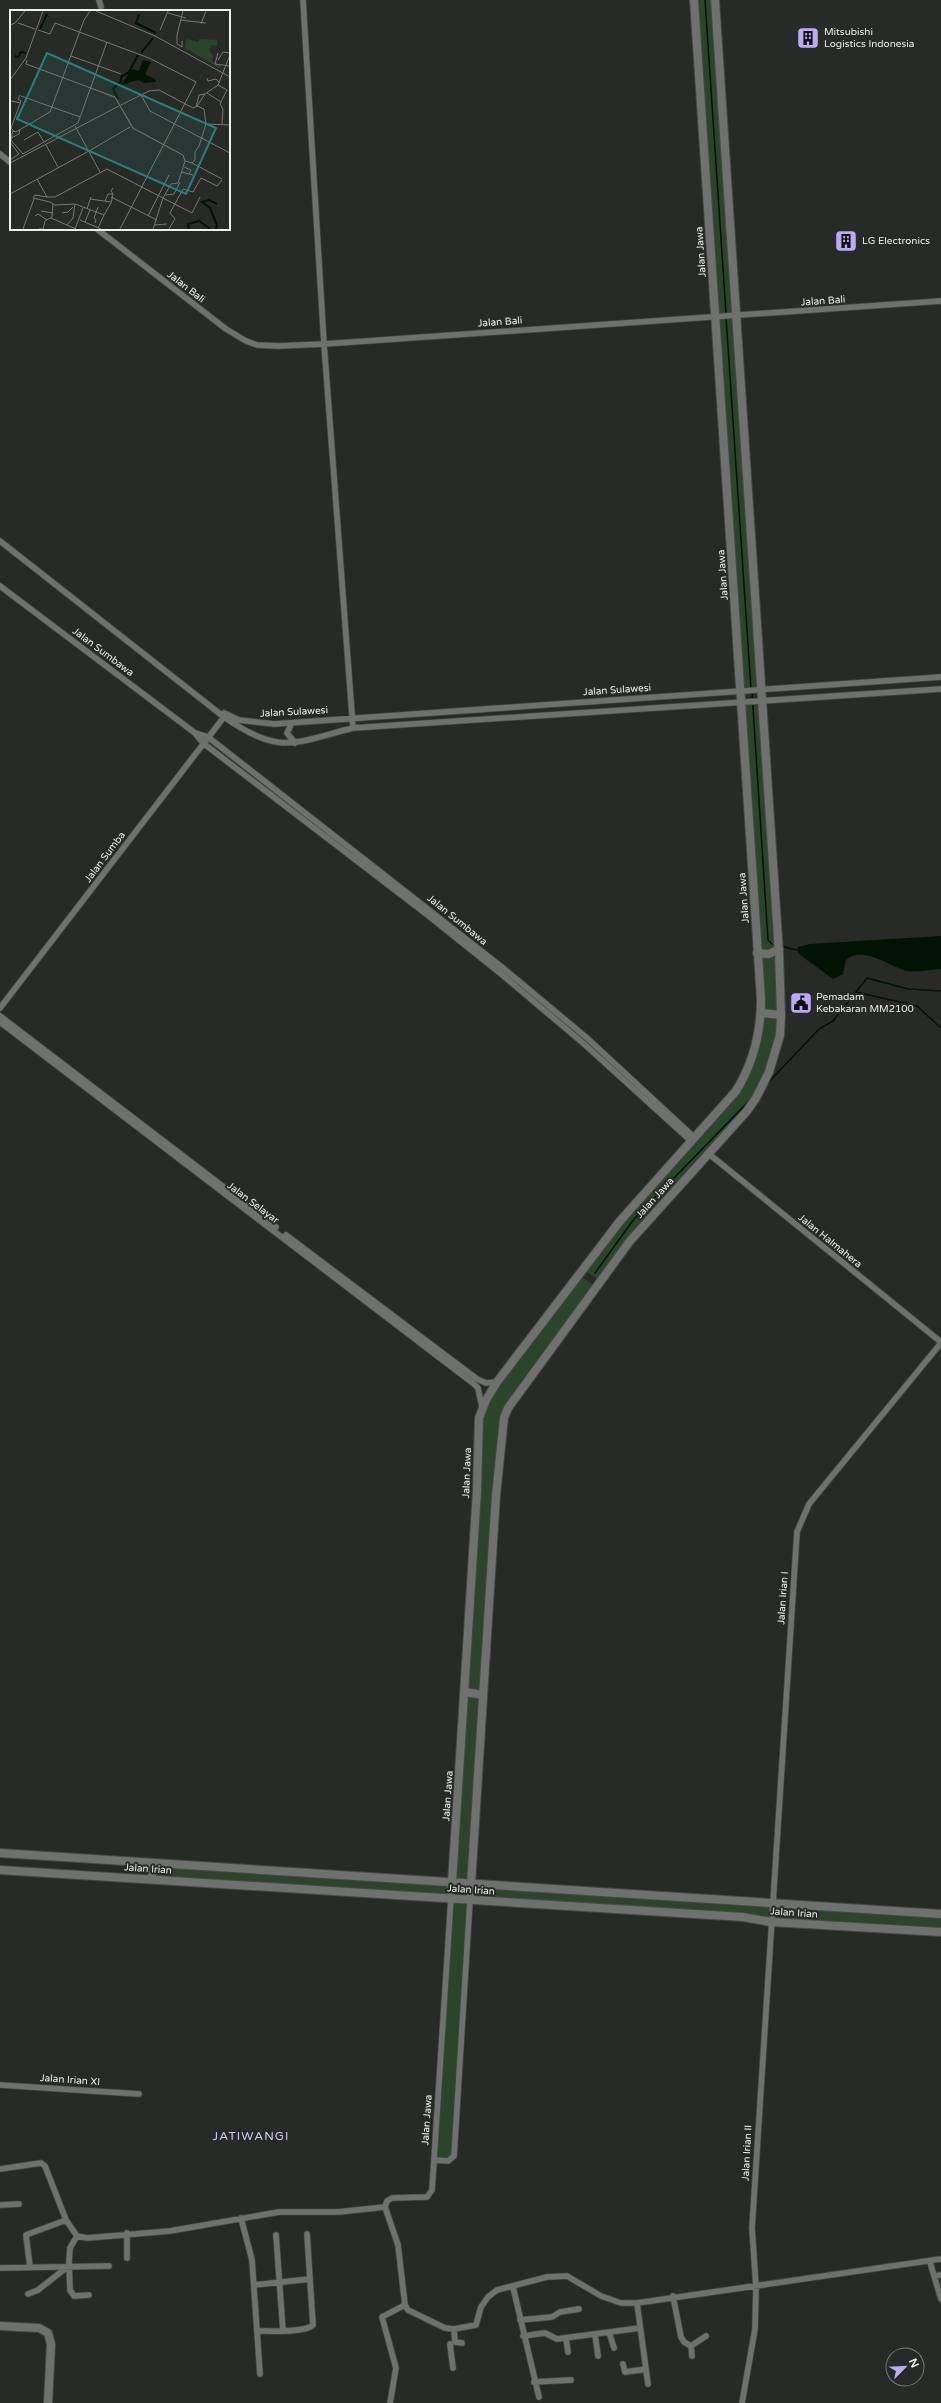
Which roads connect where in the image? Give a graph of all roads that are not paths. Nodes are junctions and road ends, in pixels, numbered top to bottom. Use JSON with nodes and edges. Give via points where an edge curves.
{"nodes":[{"id":1,"x":99,"y":0,"type":"edge"},
{"id":2,"x":303,"y":0,"type":"edge"},
{"id":3,"x":694,"y":0,"type":"edge"},
{"id":4,"x":715,"y":0,"type":"edge"},
{"id":5,"x":101,"y":7,"type":"dead end"},
{"id":6,"x":0,"y":154,"type":"edge"},
{"id":7,"x":10,"y":162,"type":"edge"},
{"id":8,"x":98,"y":230,"type":"edge"},
{"id":9,"x":941,"y":302,"type":"edge"},
{"id":10,"x":734,"y":316,"type":"junction"},
{"id":11,"x":718,"y":317,"type":"junction"},
{"id":12,"x":324,"y":344,"type":"junction"},
{"id":13,"x":0,"y":541,"type":"edge"},
{"id":14,"x":0,"y":586,"type":"edge"},
{"id":15,"x":941,"y":677,"type":"edge"},
{"id":16,"x":941,"y":689,"type":"edge"},
{"id":17,"x":759,"y":690,"type":"junction"},
{"id":18,"x":743,"y":691,"type":"junction"},
{"id":19,"x":760,"y":700,"type":"junction"},
{"id":20,"x":743,"y":701,"type":"junction"},
{"id":21,"x":218,"y":710,"type":"junction"},
{"id":22,"x":224,"y":717,"type":"junction"},
{"id":23,"x":352,"y":718,"type":"junction"},
{"id":24,"x":292,"y":723,"type":"junction"},
{"id":25,"x":353,"y":728,"type":"junction"},
{"id":26,"x":195,"y":733,"type":"junction"},
{"id":27,"x":208,"y":737,"type":"junction"},
{"id":28,"x":295,"y":743,"type":"junction"},
{"id":29,"x":203,"y":744,"type":"junction"},
{"id":30,"x":406,"y":895,"type":"junction"},
{"id":31,"x":779,"y":949,"type":"junction"},
{"id":32,"x":758,"y":953,"type":"junction"},
{"id":33,"x":0,"y":1008,"type":"edge"},
{"id":34,"x":761,"y":1013,"type":"junction"},
{"id":35,"x":781,"y":1015,"type":"junction"},
{"id":36,"x":0,"y":1016,"type":"edge"},
{"id":37,"x":0,"y":1022,"type":"edge"},
{"id":38,"x":92,"y":1090,"type":"junction"},
{"id":39,"x":693,"y":1140,"type":"junction"},
{"id":40,"x":709,"y":1154,"type":"junction"},
{"id":41,"x":941,"y":1342,"type":"edge"},
{"id":42,"x":459,"y":1369,"type":"junction"},
{"id":43,"x":497,"y":1382,"type":"junction"},
{"id":44,"x":482,"y":1407,"type":"junction"},
{"id":45,"x":465,"y":1692,"type":"junction"},
{"id":46,"x":483,"y":1695,"type":"junction"},
{"id":47,"x":0,"y":1854,"type":"edge"},
{"id":48,"x":153,"y":1863,"type":"junction"},
{"id":49,"x":0,"y":1870,"type":"edge"},
{"id":50,"x":152,"y":1879,"type":"junction"},
{"id":51,"x":452,"y":1883,"type":"junction"},
{"id":52,"x":471,"y":1884,"type":"junction"},
{"id":53,"x":451,"y":1898,"type":"junction"},
{"id":54,"x":470,"y":1900,"type":"junction"},
{"id":55,"x":772,"y":1904,"type":"junction"},
{"id":56,"x":941,"y":1914,"type":"edge"},
{"id":57,"x":771,"y":1922,"type":"junction"},
{"id":58,"x":941,"y":1932,"type":"edge"},
{"id":59,"x":0,"y":2085,"type":"edge"},
{"id":60,"x":139,"y":2094,"type":"dead end"},
{"id":61,"x":434,"y":2160,"type":"junction"},
{"id":62,"x":0,"y":2169,"type":"edge"},
{"id":63,"x":19,"y":2204,"type":"dead end"},
{"id":64,"x":0,"y":2205,"type":"edge"},
{"id":65,"x":385,"y":2207,"type":"junction"},
{"id":66,"x":241,"y":2218,"type":"junction"},
{"id":67,"x":66,"y":2220,"type":"junction"},
{"id":68,"x":127,"y":2233,"type":"junction"},
{"id":69,"x":307,"y":2234,"type":"dead end"},
{"id":70,"x":276,"y":2235,"type":"dead end"},
{"id":71,"x":77,"y":2236,"type":"junction"},
{"id":72,"x":127,"y":2258,"type":"dead end"},
{"id":73,"x":941,"y":2259,"type":"edge"},
{"id":74,"x":930,"y":2262,"type":"junction"},
{"id":75,"x":109,"y":2266,"type":"dead end"},
{"id":76,"x":30,"y":2267,"type":"junction"},
{"id":77,"x":0,"y":2268,"type":"edge"},
{"id":78,"x":68,"y":2268,"type":"junction"},
{"id":79,"x":941,"y":2275,"type":"edge"},
{"id":80,"x":934,"y":2276,"type":"junction"},
{"id":81,"x":310,"y":2279,"type":"junction"},
{"id":82,"x":279,"y":2282,"type":"junction"},
{"id":83,"x":254,"y":2285,"type":"junction"},
{"id":84,"x":756,"y":2287,"type":"junction"},
{"id":85,"x":513,"y":2288,"type":"junction"},
{"id":86,"x":28,"y":2294,"type":"dead end"},
{"id":87,"x":89,"y":2295,"type":"dead end"},
{"id":88,"x":673,"y":2296,"type":"junction"},
{"id":89,"x":941,"y":2299,"type":"edge"},
{"id":90,"x":637,"y":2303,"type":"junction"},
{"id":91,"x":405,"y":2305,"type":"junction"},
{"id":92,"x":579,"y":2309,"type":"dead end"},
{"id":93,"x":520,"y":2320,"type":"junction"},
{"id":94,"x":0,"y":2326,"type":"edge"},
{"id":95,"x":640,"y":2328,"type":"junction"},
{"id":96,"x":454,"y":2329,"type":"junction"},
{"id":97,"x":257,"y":2330,"type":"junction"},
{"id":98,"x":282,"y":2331,"type":"junction"},
{"id":99,"x":609,"y":2332,"type":"junction"},
{"id":100,"x":595,"y":2334,"type":"junction"},
{"id":101,"x":523,"y":2336,"type":"junction"},
{"id":102,"x":706,"y":2336,"type":"dead end"},
{"id":103,"x":566,"y":2338,"type":"junction"},
{"id":104,"x":462,"y":2343,"type":"dead end"},
{"id":105,"x":450,"y":2344,"type":"junction"},
{"id":106,"x":691,"y":2346,"type":"junction"},
{"id":107,"x":614,"y":2348,"type":"dead end"},
{"id":108,"x":568,"y":2352,"type":"dead end"},
{"id":109,"x":598,"y":2356,"type":"dead end"},
{"id":110,"x":692,"y":2356,"type":"dead end"},
{"id":111,"x":623,"y":2364,"type":"dead end"},
{"id":112,"x":453,"y":2368,"type":"dead end"},
{"id":113,"x":646,"y":2369,"type":"junction"},
{"id":114,"x":260,"y":2374,"type":"dead end"},
{"id":115,"x":571,"y":2380,"type":"dead end"},
{"id":116,"x":534,"y":2382,"type":"junction"},
{"id":117,"x":648,"y":2384,"type":"dead end"},
{"id":118,"x":539,"y":2396,"type":"dead end"},
{"id":119,"x":48,"y":2403,"type":"edge"},
{"id":120,"x":390,"y":2403,"type":"edge"},
{"id":121,"x":742,"y":2403,"type":"edge"}],
"edges":[{"from":1,"to":5,"type":"street"},
{"from":2,"to":12,"type":"street"},
{"from":3,"to":11,"type":"street","name":"Jalan Jawa"},
{"from":4,"to":10,"type":"street","name":"Jalan Jawa"},
{"from":6,"to":7,"type":"street"},
{"from":8,"to":12,"type":"street","name":"Jalan Bali","via":[[226,329],[246,341],[257,345],[278,346]]},
{"from":9,"to":10,"type":"street","name":"Jalan Bali"},
{"from":10,"to":11,"type":"street","name":"Jalan Bali"},
{"from":10,"to":17,"type":"street","name":"Jalan Jawa"},
{"from":11,"to":12,"type":"street","name":"Jalan Bali"},
{"from":11,"to":18,"type":"street","name":"Jalan Jawa"},
{"from":12,"to":23,"type":"street"},
{"from":13,"to":21,"type":"street"},
{"from":14,"to":26,"type":"street","name":"Jalan Sumbawa"},
{"from":15,"to":17,"type":"street","name":"Jalan Sulawesi"},
{"from":16,"to":19,"type":"street","name":"Jalan Sulawesi"},
{"from":17,"to":18,"type":"street","name":"Jalan Sulawesi"},
{"from":17,"to":19,"type":"street","name":"Jalan Jawa"},
{"from":18,"to":20,"type":"street","name":"Jalan Jawa"},
{"from":18,"to":23,"type":"street","name":"Jalan Sulawesi"},
{"from":19,"to":20,"type":"street","name":"Jalan Sulawesi"},
{"from":19,"to":31,"type":"street","name":"Jalan Jawa"},
{"from":20,"to":25,"type":"street","name":"Jalan Sulawesi"},
{"from":20,"to":32,"type":"street","name":"Jalan Jawa"},
{"from":21,"to":22,"type":"street","name":"Jalan Sulawesi"},
{"from":21,"to":24,"type":"street","name":"Jalan Sulawesi","via":[[252,724]]},
{"from":22,"to":27,"type":"street","name":"Jalan Sumba"},
{"from":22,"to":28,"type":"street","name":"Jalan Sulawesi","via":[[267,741]]},
{"from":23,"to":24,"type":"street","name":"Jalan Sulawesi"},
{"from":23,"to":25,"type":"street"},
{"from":24,"to":28,"type":"street","via":[[287,733]]},
{"from":25,"to":28,"type":"street","name":"Jalan Sulawesi","via":[[311,741]]},
{"from":26,"to":27,"type":"street","name":"Jalan Sumbawa"},
{"from":26,"to":29,"type":"street","name":"Jalan Sumbawa"},
{"from":27,"to":29,"type":"street","name":"Jalan Sumba"},
{"from":27,"to":30,"type":"street","name":"Jalan Sumbawa"},
{"from":29,"to":30,"type":"street","name":"Jalan Sumbawa"},
{"from":29,"to":33,"type":"street","name":"Jalan Sumba"},
{"from":30,"to":39,"type":"street","name":"Jalan Sumbawa","via":[[587,1038]]},
{"from":31,"to":32,"type":"street","via":[[769,954]]},
{"from":31,"to":35,"type":"street","name":"Jalan Jawa"},
{"from":32,"to":34,"type":"street","name":"Jalan Jawa"},
{"from":34,"to":35,"type":"street"},
{"from":34,"to":39,"type":"street","name":"Jalan Jawa","via":[[756,1045],[742,1081],[726,1105]]},
{"from":35,"to":40,"type":"street","name":"Jalan Jawa","via":[[776,1052],[763,1086],[748,1111]]},
{"from":36,"to":38,"type":"street","name":"Jalan Selayar"},
{"from":37,"to":38,"type":"street","name":"Jalan Selayar"},
{"from":38,"to":42,"type":"street","name":"Jalan Selayar"},
{"from":39,"to":43,"type":"street","name":"Jalan Jawa","via":[[620,1221]]},
{"from":40,"to":41,"type":"street","name":"Jalan Halmahera"},
{"from":40,"to":46,"type":"street","name":"Jalan Jawa","via":[[630,1241],[508,1408],[504,1418],[497,1480]]},
{"from":41,"to":55,"type":"street","name":"Jalan Irian I","via":[[809,1504],[798,1527]]},
{"from":42,"to":43,"type":"street","name":"Jalan Selayar","via":[[481,1382]]},
{"from":42,"to":44,"type":"street","name":"Jalan Selayar","via":[[477,1386]]},
{"from":43,"to":44,"type":"street","name":"Jalan Jawa"},
{"from":44,"to":45,"type":"street","name":"Jalan Jawa","via":[[478,1430]]},
{"from":45,"to":46,"type":"street"},
{"from":45,"to":51,"type":"street","name":"Jalan Jawa"},
{"from":46,"to":52,"type":"street","name":"Jalan Jawa"},
{"from":47,"to":48,"type":"street","name":"Jalan Irian"},
{"from":48,"to":50,"type":"street"},
{"from":48,"to":51,"type":"street","name":"Jalan Irian"},
{"from":49,"to":50,"type":"street","name":"Jalan Irian"},
{"from":50,"to":53,"type":"street","name":"Jalan Irian"},
{"from":51,"to":52,"type":"street","name":"Jalan Irian"},
{"from":51,"to":53,"type":"street","name":"Jalan Jawa"},
{"from":52,"to":54,"type":"street","name":"Jalan Jawa"},
{"from":52,"to":55,"type":"street","name":"Jalan Irian"},
{"from":53,"to":54,"type":"street","name":"Jalan Irian"},
{"from":53,"to":61,"type":"street","name":"Jalan Jawa"},
{"from":54,"to":57,"type":"street","name":"Jalan Irian","via":[[743,1917]]},
{"from":54,"to":61,"type":"street","name":"Jalan Jawa","via":[[454,2156],[448,2161]]},
{"from":55,"to":56,"type":"street","name":"Jalan Irian"},
{"from":55,"to":57,"type":"street","name":"Jalan Irian II"},
{"from":57,"to":58,"type":"street","name":"Jalan Irian"},
{"from":57,"to":84,"type":"street","name":"Jalan Irian II","via":[[752,2228]]},
{"from":59,"to":60,"type":"street","name":"Jalan Irian XI"},
{"from":61,"to":65,"type":"street","via":[[430,2195],[421,2198],[392,2198],[387,2201]]},
{"from":62,"to":67,"type":"street","via":[[42,2163]]},
{"from":63,"to":64,"type":"street"},
{"from":65,"to":66,"type":"street","via":[[338,2212],[292,2211]]},
{"from":65,"to":91,"type":"street","via":[[398,2245]]},
{"from":66,"to":68,"type":"street","via":[[170,2231]]},
{"from":66,"to":83,"type":"street","via":[[252,2260]]},
{"from":67,"to":71,"type":"street"},
{"from":67,"to":76,"type":"street","via":[[26,2235]]},
{"from":68,"to":71,"type":"street","via":[[87,2238]]},
{"from":68,"to":72,"type":"street"},
{"from":69,"to":81,"type":"street"},
{"from":70,"to":82,"type":"street"},
{"from":71,"to":78,"type":"street","via":[[70,2248]]},
{"from":73,"to":74,"type":"street"},
{"from":74,"to":80,"type":"street"},
{"from":74,"to":84,"type":"street"},
{"from":75,"to":78,"type":"street"},
{"from":76,"to":77,"type":"street"},
{"from":76,"to":78,"type":"street"},
{"from":78,"to":86,"type":"street","via":[[38,2290]]},
{"from":78,"to":87,"type":"street","via":[[72,2295]]},
{"from":79,"to":80,"type":"street"},
{"from":80,"to":89,"type":"street"},
{"from":81,"to":82,"type":"street"},
{"from":81,"to":98,"type":"street","via":[[313,2325],[310,2328]]},
{"from":82,"to":83,"type":"street"},
{"from":82,"to":98,"type":"street"},
{"from":83,"to":97,"type":"street"},
{"from":84,"to":88,"type":"street"},
{"from":84,"to":121,"type":"street","name":"Jalan Irian II","via":[[755,2329]]},
{"from":85,"to":90,"type":"street","via":[[547,2276],[561,2275],[612,2301]]},
{"from":85,"to":93,"type":"street"},
{"from":85,"to":96,"type":"street","via":[[497,2290],[488,2297],[481,2307],[476,2325]]},
{"from":88,"to":90,"type":"street"},
{"from":88,"to":106,"type":"street","via":[[681,2337]]},
{"from":90,"to":95,"type":"street"},
{"from":91,"to":96,"type":"street","via":[[414,2314]]},
{"from":91,"to":120,"type":"street","via":[[382,2317],[396,2368]]},
{"from":92,"to":93,"type":"street","via":[[560,2312],[552,2317]]},
{"from":93,"to":101,"type":"street"},
{"from":94,"to":119,"type":"street","via":[[39,2328],[48,2333],[51,2344]]},
{"from":95,"to":99,"type":"street"},
{"from":95,"to":113,"type":"street"},
{"from":96,"to":105,"type":"street"},
{"from":97,"to":98,"type":"street"},
{"from":97,"to":114,"type":"street"},
{"from":99,"to":100,"type":"street"},
{"from":99,"to":107,"type":"street"},
{"from":100,"to":103,"type":"street"},
{"from":100,"to":109,"type":"street"},
{"from":101,"to":103,"type":"street","via":[[546,2333],[557,2339]]},
{"from":101,"to":116,"type":"street"},
{"from":102,"to":106,"type":"street"},
{"from":103,"to":108,"type":"street"},
{"from":104,"to":105,"type":"street"},
{"from":105,"to":112,"type":"street"},
{"from":106,"to":110,"type":"street"},
{"from":111,"to":113,"type":"street","via":[[625,2372]]},
{"from":113,"to":117,"type":"street"},
{"from":115,"to":116,"type":"street"},
{"from":116,"to":118,"type":"street"}]}
